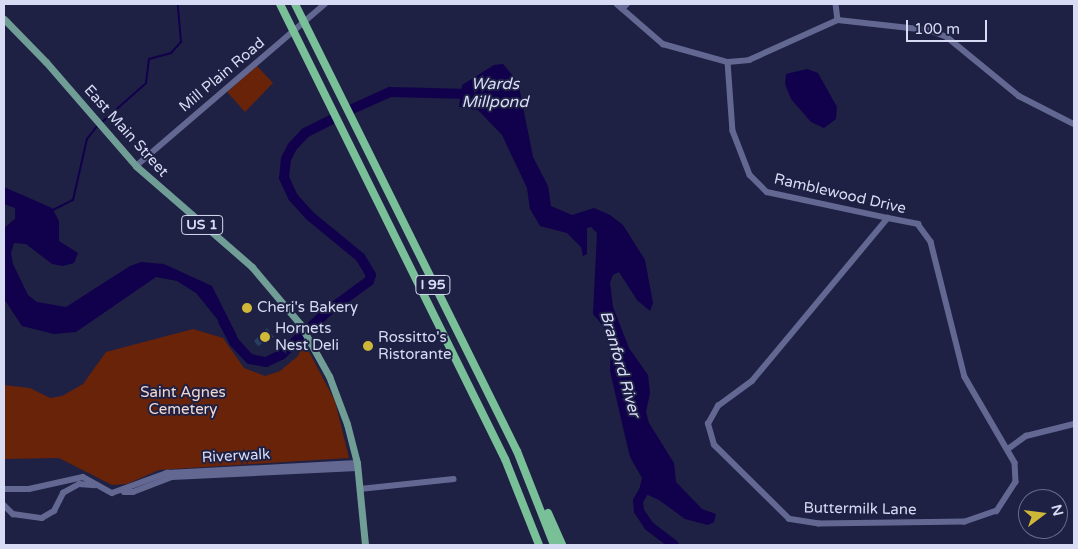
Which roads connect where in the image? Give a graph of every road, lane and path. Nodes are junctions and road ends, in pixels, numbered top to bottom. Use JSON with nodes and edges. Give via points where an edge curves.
{"nodes":[{"id":1,"x":280,"y":4,"type":"edge"},
{"id":2,"x":295,"y":4,"type":"edge"},
{"id":3,"x":325,"y":4,"type":"edge"},
{"id":4,"x":617,"y":4,"type":"edge"},
{"id":5,"x":628,"y":4,"type":"edge"},
{"id":6,"x":836,"y":4,"type":"edge"},
{"id":7,"x":622,"y":9,"type":"junction"},
{"id":8,"x":4,"y":20,"type":"edge"},
{"id":9,"x":838,"y":20,"type":"junction"},
{"id":10,"x":728,"y":62,"type":"junction"},
{"id":11,"x":1074,"y":124,"type":"edge"},
{"id":12,"x":136,"y":166,"type":"junction"},
{"id":13,"x":888,"y":218,"type":"junction"},
{"id":14,"x":1074,"y":424,"type":"edge"},
{"id":15,"x":1008,"y":450,"type":"junction"},
{"id":16,"x":517,"y":451,"type":"junction"},
{"id":17,"x":357,"y":465,"type":"junction"},
{"id":18,"x":453,"y":479,"type":"dead end"},
{"id":19,"x":1016,"y":482,"type":"joint"},
{"id":20,"x":97,"y":485,"type":"junction"},
{"id":21,"x":4,"y":489,"type":"edge"},
{"id":22,"x":360,"y":489,"type":"junction"},
{"id":23,"x":120,"y":491,"type":"junction"},
{"id":24,"x":4,"y":505,"type":"edge"},
{"id":25,"x":366,"y":545,"type":"edge"},
{"id":26,"x":539,"y":545,"type":"edge"},
{"id":27,"x":554,"y":545,"type":"edge"},
{"id":28,"x":562,"y":545,"type":"edge"}],
"edges":[{"from":1,"to":26,"type":"highway","number":"I 95","via":[[505,459]]},
{"from":2,"to":16,"type":"highway","number":"I 95"},
{"from":3,"to":12,"type":"street","name":"Mill Plain Road"},
{"from":4,"to":7,"type":"street"},
{"from":5,"to":7,"type":"street"},
{"from":6,"to":9,"type":"street"},
{"from":7,"to":10,"type":"street","via":[[663,44]]},
{"from":8,"to":12,"type":"main road","name":"East Main Street","number":"US 1"},
{"from":9,"to":10,"type":"street","via":[[749,60]]},
{"from":9,"to":11,"type":"street","via":[[890,24],[947,38],[1018,96]]},
{"from":10,"to":13,"type":"street","name":"Ramblewood Drive","via":[[733,131],[750,175],[767,192]]},
{"from":12,"to":17,"type":"main road","name":"East Main Street","number":"US 1","via":[[252,267],[300,324],[335,388]]},
{"from":13,"to":15,"type":"street","name":"Ramblewood Drive","via":[[918,224],[931,242],[965,377]]},
{"from":13,"to":19,"type":"street","name":"Buttermilk Lane","via":[[752,381],[718,406],[708,424],[714,445],[789,519],[819,524],[965,522],[997,511]]},
{"from":14,"to":15,"type":"street","via":[[1026,436]]},
{"from":15,"to":19,"type":"street","name":"Ramblewood Drive","via":[[1015,463]]},
{"from":16,"to":27,"type":"highway","number":"I 95"},
{"from":16,"to":28,"type":"highway"},
{"from":17,"to":22,"type":"main road","name":"East Main Street","number":"US 1"},
{"from":17,"to":23,"type":"street","name":"Riverwalk","via":[[172,478],[133,492]]},
{"from":17,"to":23,"type":"street","name":"Riverwalk","via":[[167,472]]},
{"from":18,"to":22,"type":"street"},
{"from":20,"to":21,"type":"street","name":"Riverwalk","via":[[83,477],[29,489]]},
{"from":20,"to":23,"type":"street","name":"Riverwalk","via":[[112,493]]},
{"from":20,"to":24,"type":"street","name":"Riverwalk","via":[[74,486],[63,493],[54,511],[42,518],[13,514]]},
{"from":22,"to":25,"type":"main road","name":"East Main Street","number":"US 1"}]}
